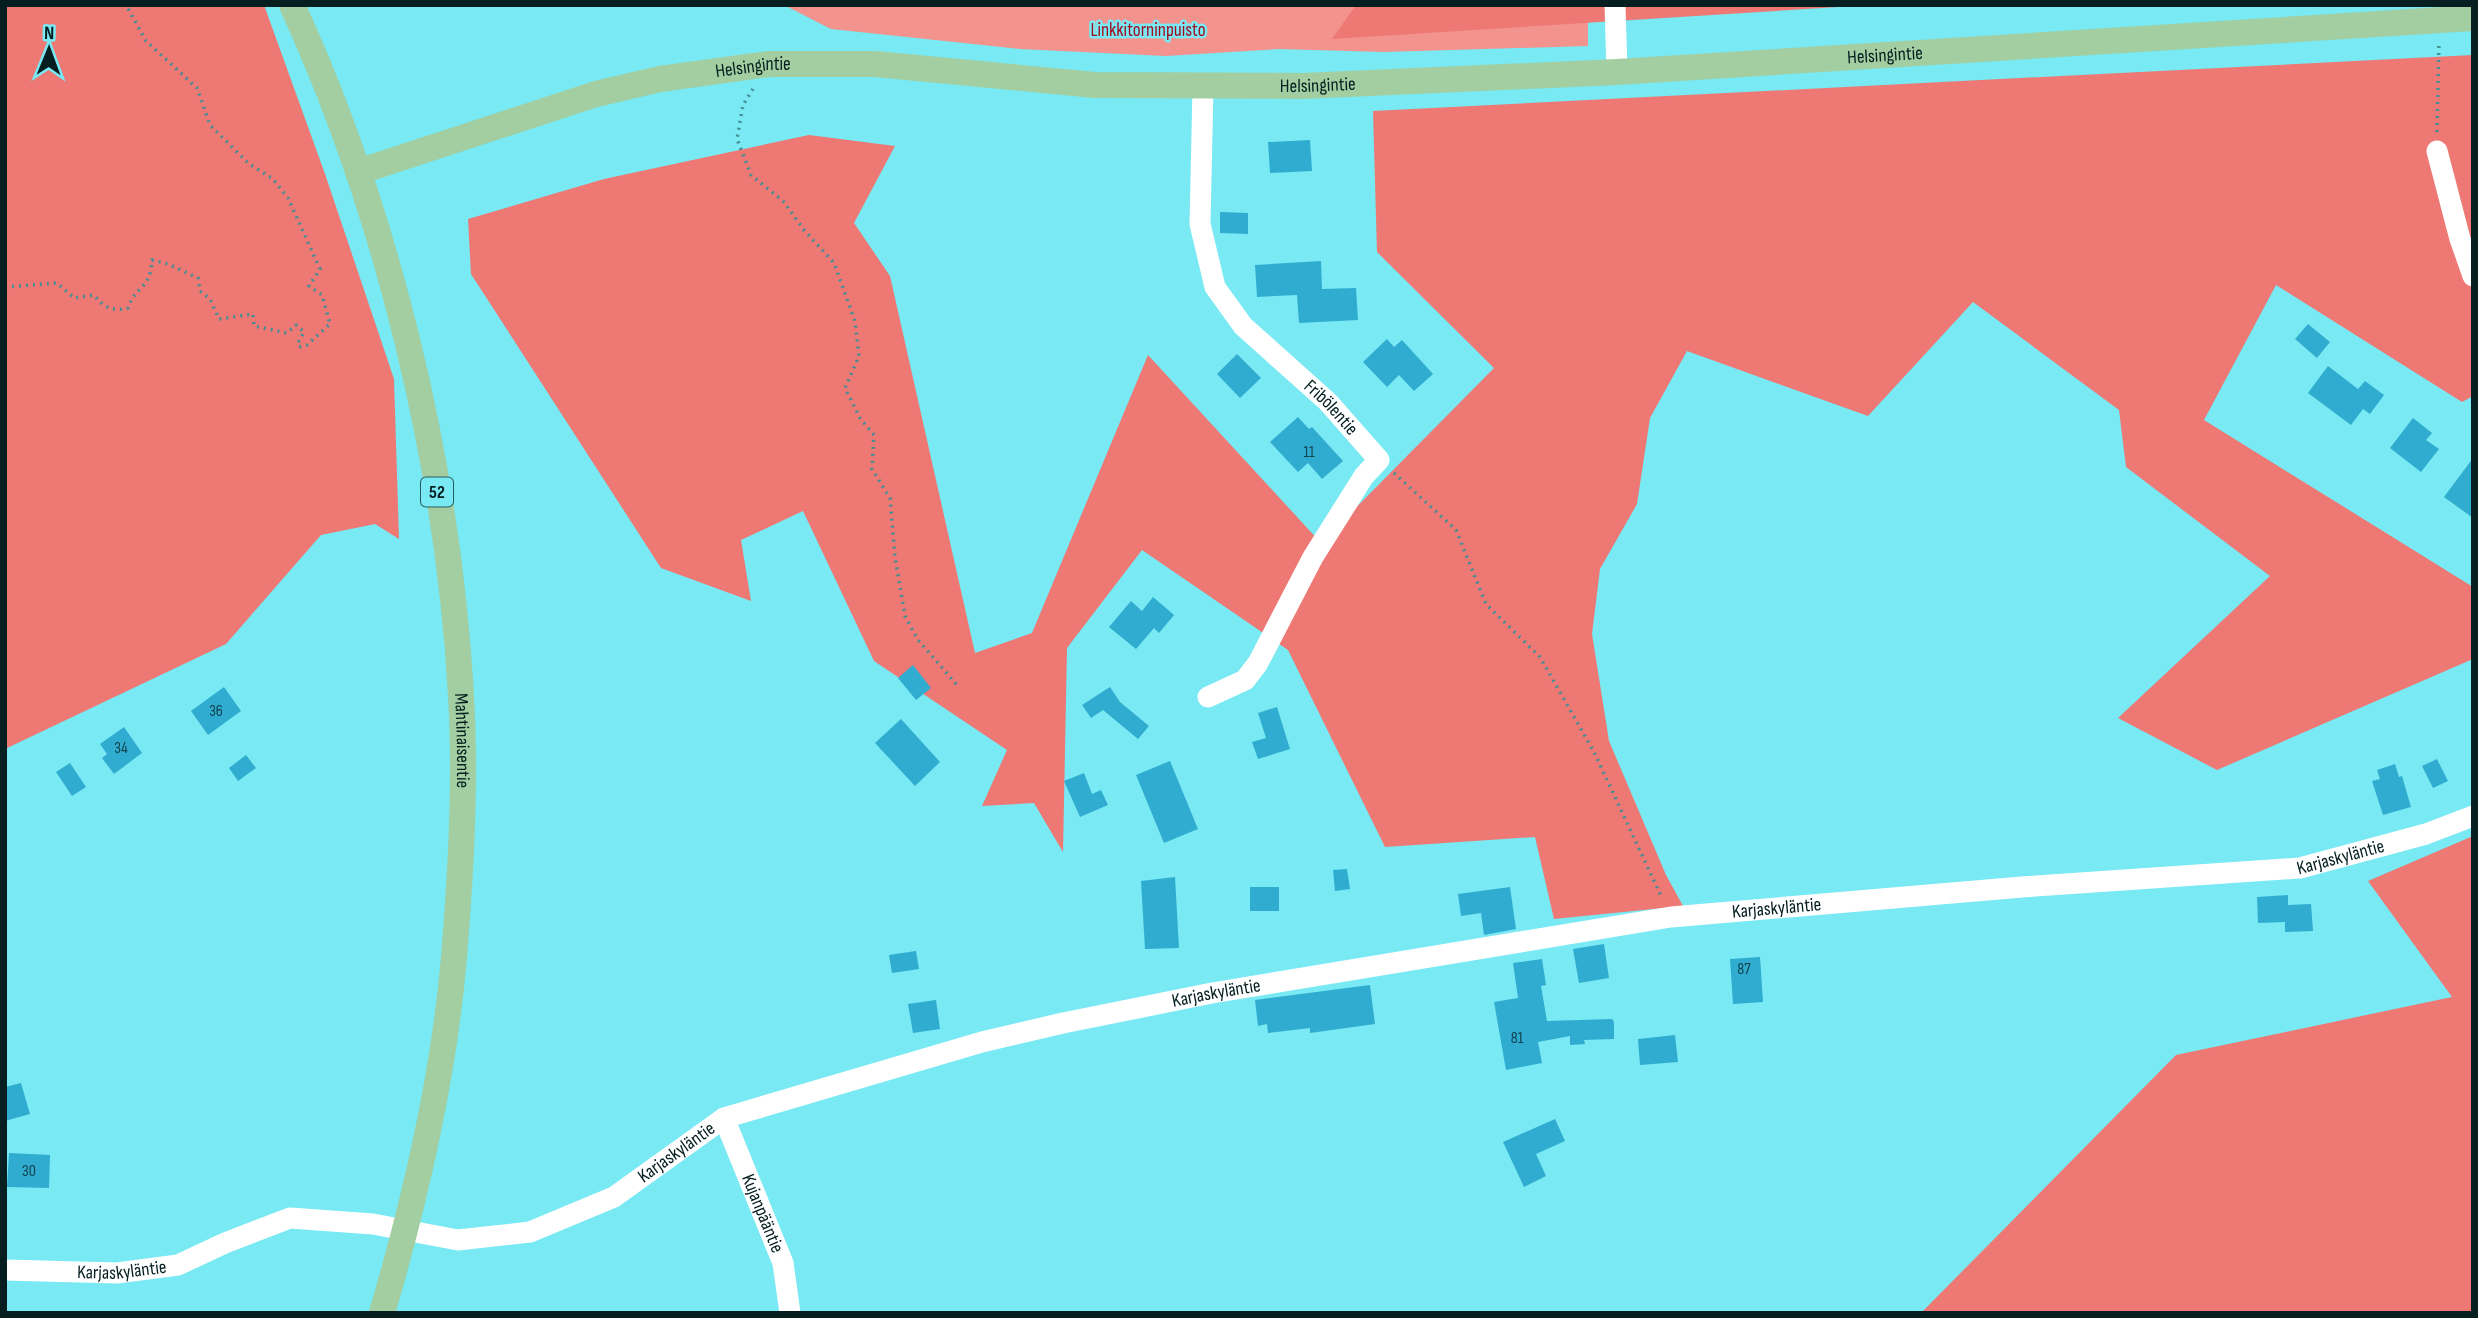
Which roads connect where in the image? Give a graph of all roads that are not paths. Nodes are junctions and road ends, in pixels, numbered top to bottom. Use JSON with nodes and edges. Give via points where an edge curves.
{"nodes":[{"id":1,"x":292,"y":5,"type":"edge"},
{"id":2,"x":1615,"y":5,"type":"edge"},
{"id":3,"x":2473,"y":18,"type":"edge"},
{"id":4,"x":1616,"y":72,"type":"junction"},
{"id":5,"x":1203,"y":88,"type":"junction"},
{"id":6,"x":2437,"y":151,"type":"road end"},
{"id":7,"x":358,"y":172,"type":"junction"},
{"id":8,"x":2473,"y":276,"type":"edge"},
{"id":9,"x":1208,"y":697,"type":"dead end"},
{"id":10,"x":2473,"y":816,"type":"edge"},
{"id":11,"x":724,"y":1118,"type":"junction"},
{"id":12,"x":5,"y":1270,"type":"edge"},
{"id":13,"x":382,"y":1313,"type":"edge"},
{"id":14,"x":790,"y":1313,"type":"edge"}],
"edges":[{"from":1,"to":7,"type":"main road","number":"52"},
{"from":2,"to":4,"type":"street"},
{"from":3,"to":4,"type":"main road","name":"Helsingintie"},
{"from":4,"to":5,"type":"main road","name":"Helsingintie"},
{"from":5,"to":7,"type":"main road","name":"Helsingintie","via":[[1095,85],[876,64],[769,64],[660,79],[596,94]]},
{"from":5,"to":9,"type":"street","name":"Fribölentie","via":[[1200,224],[1215,287],[1243,326],[1328,402],[1379,460],[1313,557],[1258,663],[1245,680]]},
{"from":6,"to":8,"type":"street"},
{"from":7,"to":13,"type":"main road","name":"Mahtinaisentie","number":"52","via":[[412,363],[432,461],[451,578],[461,696],[462,821],[454,959],[420,1167]]},
{"from":10,"to":11,"type":"street","name":"Karjaskyläntie","via":[[2426,834],[2300,868],[1671,917],[1224,991],[982,1042]]},
{"from":11,"to":12,"type":"street","name":"Karjaskyläntie","via":[[614,1197],[530,1232],[458,1240],[373,1224],[290,1218],[178,1265],[117,1273]]},
{"from":11,"to":14,"type":"street","name":"Kujanpääntie","via":[[783,1263]]}]}
